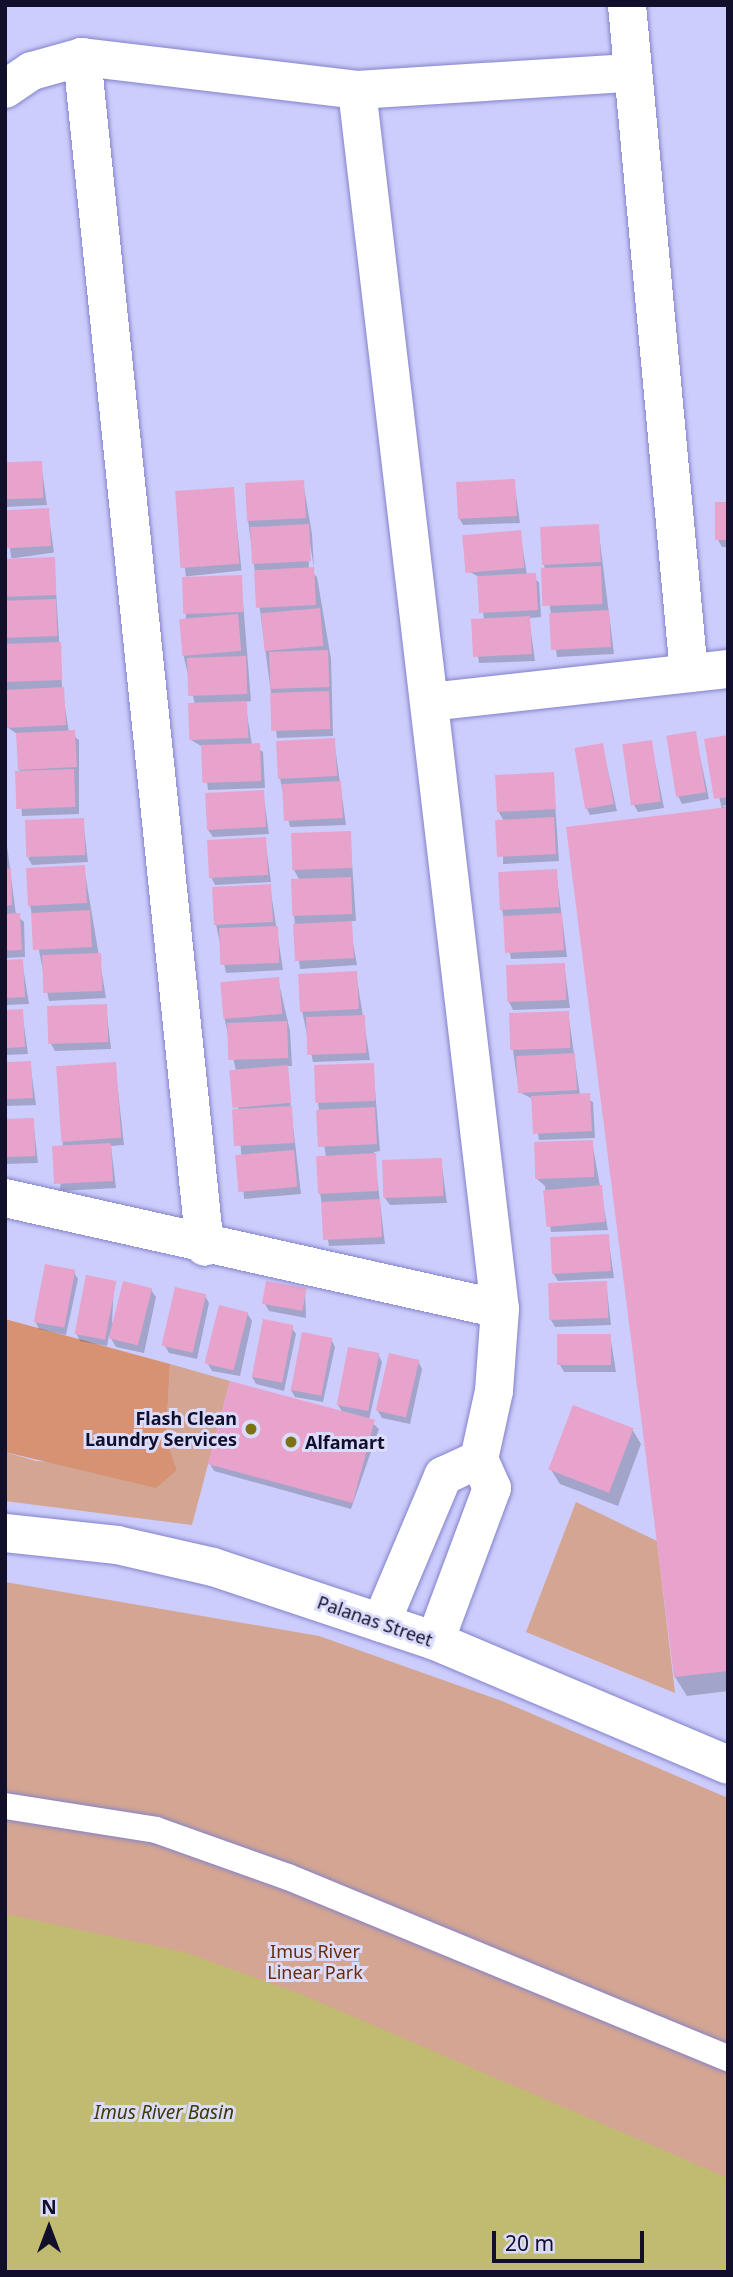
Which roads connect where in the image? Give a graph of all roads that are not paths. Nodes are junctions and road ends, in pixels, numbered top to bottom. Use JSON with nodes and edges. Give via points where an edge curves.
{"nodes":[{"id":1,"x":627,"y":5,"type":"edge"},
{"id":2,"x":82,"y":57,"type":"junction"},
{"id":3,"x":629,"y":73,"type":"junction"},
{"id":4,"x":5,"y":89,"type":"edge"},
{"id":5,"x":357,"y":90,"type":"junction"},
{"id":6,"x":728,"y":669,"type":"edge"},
{"id":7,"x":688,"y":673,"type":"junction"},
{"id":8,"x":429,"y":702,"type":"junction"},
{"id":9,"x":5,"y":1198,"type":"edge"},
{"id":10,"x":205,"y":1247,"type":"junction"},
{"id":11,"x":500,"y":1309,"type":"junction"},
{"id":12,"x":479,"y":1459,"type":"junction"},
{"id":13,"x":5,"y":1533,"type":"edge"},
{"id":14,"x":381,"y":1623,"type":"junction"},
{"id":15,"x":435,"y":1641,"type":"junction"},
{"id":16,"x":728,"y":1765,"type":"edge"},
{"id":17,"x":5,"y":1806,"type":"edge"},
{"id":18,"x":728,"y":2058,"type":"edge"}],
"edges":[{"from":1,"to":3,"type":"street"},
{"from":2,"to":4,"type":"street","via":[[32,71]]},
{"from":2,"to":5,"type":"street"},
{"from":2,"to":10,"type":"street"},
{"from":3,"to":5,"type":"street"},
{"from":3,"to":7,"type":"street"},
{"from":5,"to":8,"type":"street"},
{"from":6,"to":7,"type":"street"},
{"from":7,"to":8,"type":"street"},
{"from":8,"to":11,"type":"street"},
{"from":9,"to":10,"type":"street"},
{"from":10,"to":11,"type":"street"},
{"from":11,"to":12,"type":"street","via":[[494,1391]]},
{"from":12,"to":14,"type":"street","via":[[443,1476]]},
{"from":12,"to":15,"type":"street","via":[[492,1488]]},
{"from":13,"to":14,"type":"street","name":"Palanas Street","via":[[117,1545],[213,1567]]},
{"from":14,"to":15,"type":"street","name":"Palanas Street"},
{"from":15,"to":16,"type":"street","name":"Palanas Street"},
{"from":17,"to":18,"type":"lane","via":[[180,1838]]}]}
